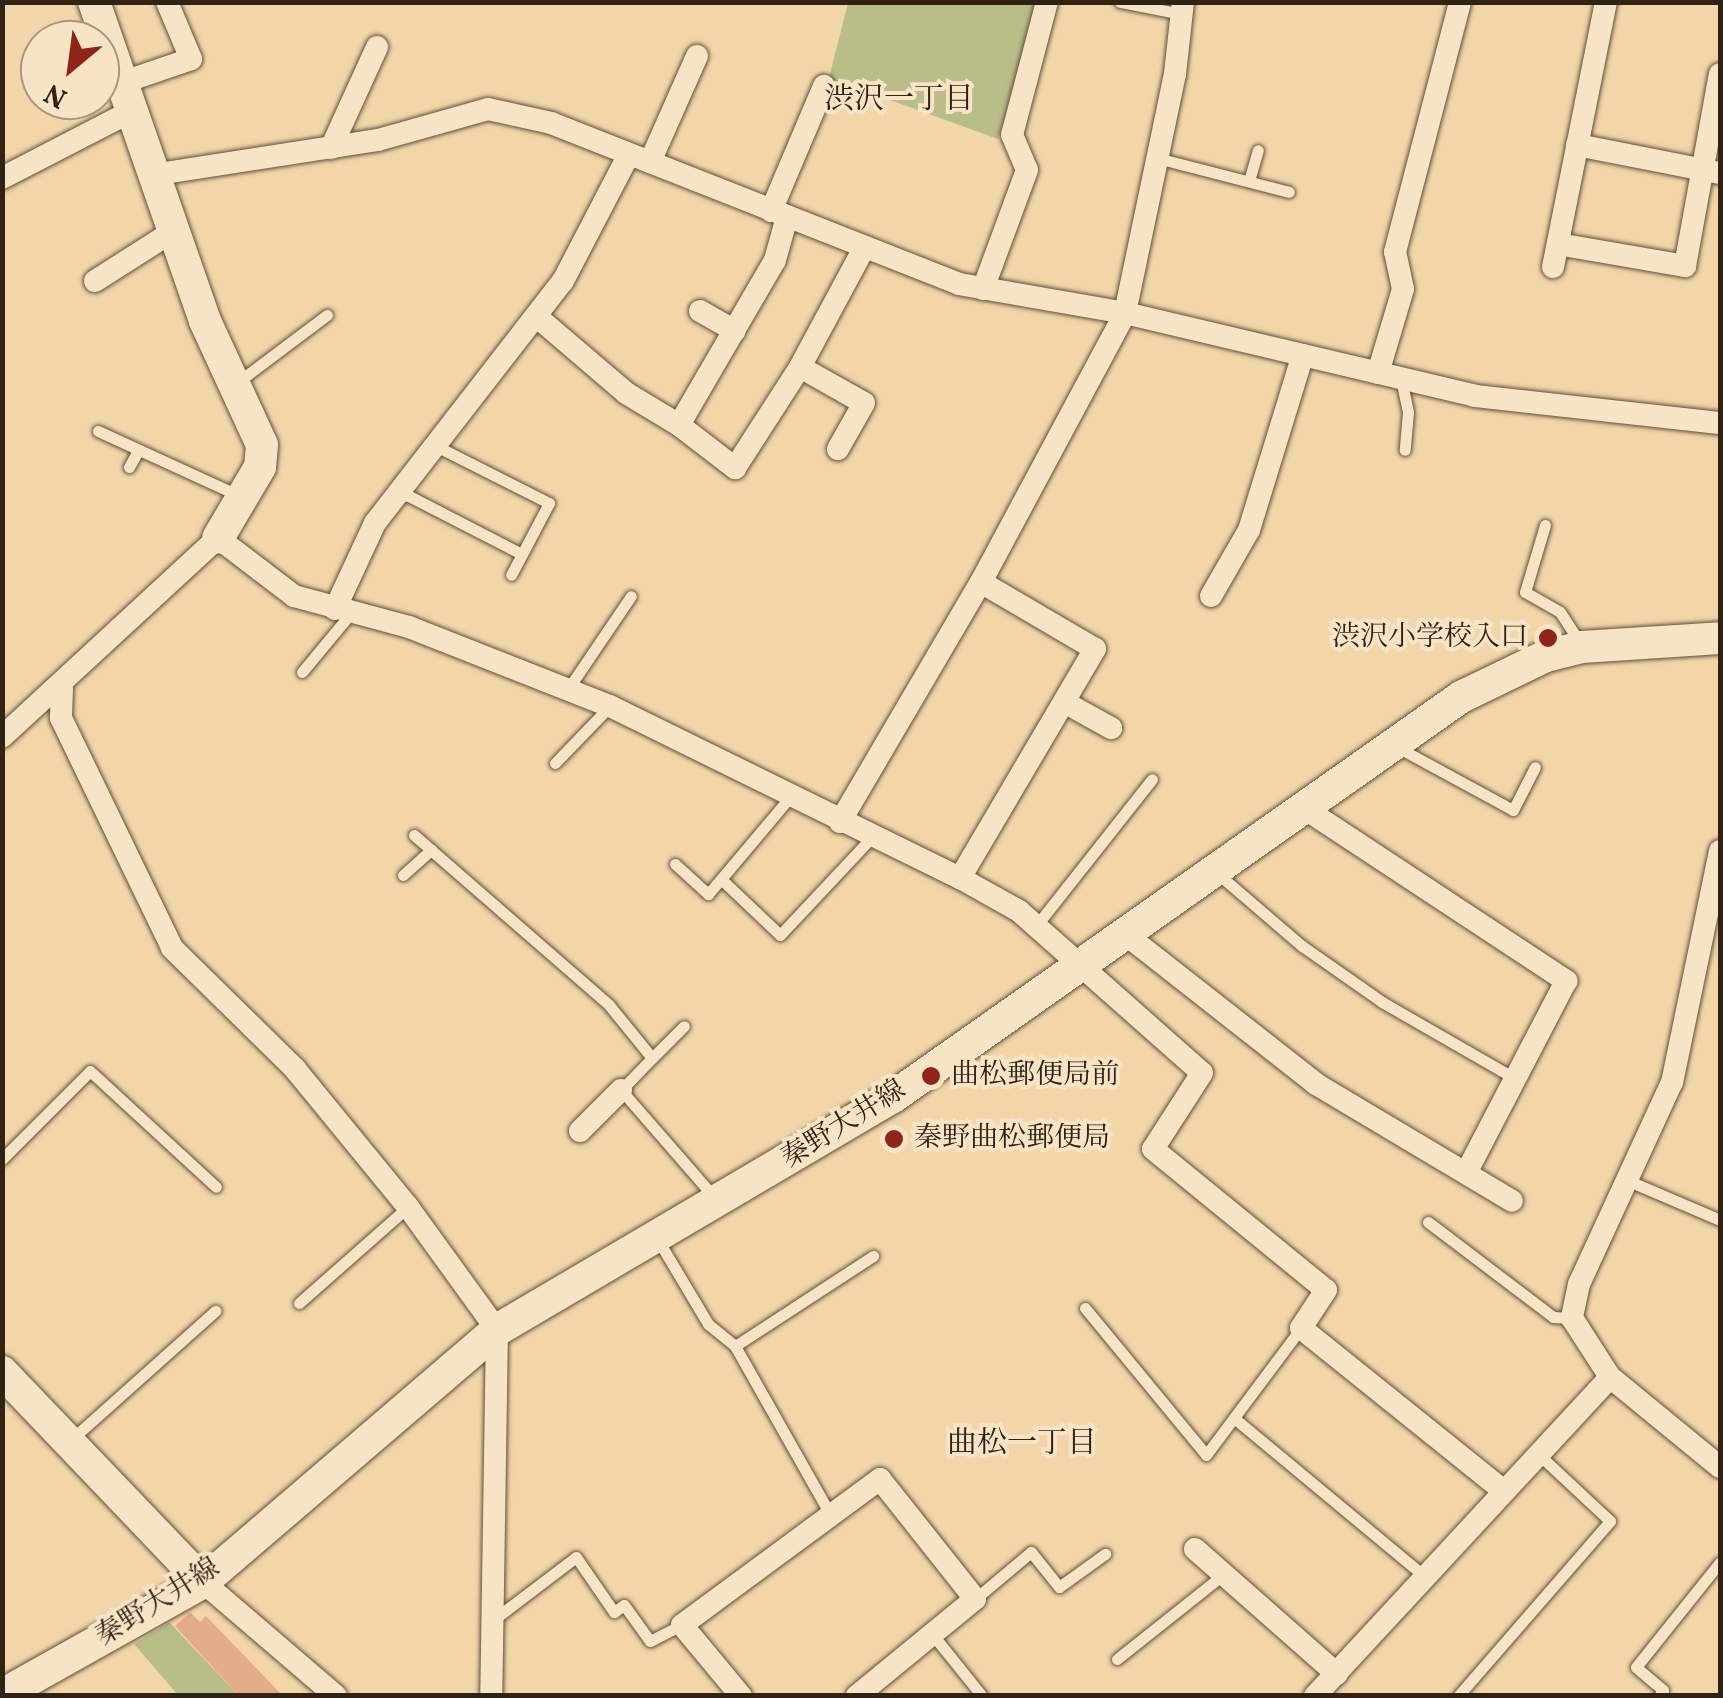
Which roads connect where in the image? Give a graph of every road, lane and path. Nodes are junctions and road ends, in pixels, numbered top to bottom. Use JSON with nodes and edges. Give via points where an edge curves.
{"nodes":[{"id":1,"x":94,"y":2,"type":"edge"},
{"id":2,"x":168,"y":2,"type":"edge"},
{"id":3,"x":1047,"y":2,"type":"edge"},
{"id":4,"x":1120,"y":2,"type":"edge"},
{"id":5,"x":1460,"y":2,"type":"edge"},
{"id":6,"x":1606,"y":2,"type":"edge"},
{"id":7,"x":1182,"y":8,"type":"edge"},
{"id":8,"x":377,"y":46,"type":"dead end"},
{"id":9,"x":697,"y":56,"type":"dead end"},
{"id":10,"x":1720,"y":74,"type":"edge"},
{"id":11,"x":824,"y":86,"type":"dead end"},
{"id":12,"x":129,"y":96,"type":"junction"},
{"id":13,"x":1578,"y":145,"type":"junction"},
{"id":14,"x":332,"y":148,"type":"junction"},
{"id":15,"x":1258,"y":150,"type":"dead end"},
{"id":16,"x":1157,"y":158,"type":"junction"},
{"id":17,"x":639,"y":160,"type":"junction"},
{"id":18,"x":1712,"y":171,"type":"edge"},
{"id":19,"x":158,"y":174,"type":"junction"},
{"id":20,"x":2,"y":178,"type":"edge"},
{"id":21,"x":1249,"y":181,"type":"junction"},
{"id":22,"x":1289,"y":192,"type":"dead end"},
{"id":23,"x":779,"y":214,"type":"junction"},
{"id":24,"x":175,"y":230,"type":"junction"},
{"id":25,"x":864,"y":248,"type":"junction"},
{"id":26,"x":95,"y":281,"type":"dead end"},
{"id":27,"x":983,"y":289,"type":"junction"},
{"id":28,"x":700,"y":311,"type":"dead end"},
{"id":29,"x":1125,"y":313,"type":"junction"},
{"id":30,"x":328,"y":315,"type":"dead end"},
{"id":31,"x":536,"y":316,"type":"junction"},
{"id":32,"x":734,"y":332,"type":"junction"},
{"id":33,"x":1304,"y":355,"type":"junction"},
{"id":34,"x":800,"y":367,"type":"junction"},
{"id":35,"x":1378,"y":373,"type":"junction"},
{"id":36,"x":1402,"y":379,"type":"junction"},
{"id":37,"x":236,"y":385,"type":"junction"},
{"id":38,"x":1720,"y":424,"type":"edge"},
{"id":39,"x":679,"y":425,"type":"junction"},
{"id":40,"x":98,"y":431,"type":"dead end"},
{"id":41,"x":434,"y":445,"type":"junction"},
{"id":42,"x":838,"y":450,"type":"dead end"},
{"id":43,"x":1404,"y":450,"type":"dead end"},
{"id":44,"x":138,"y":451,"type":"junction"},
{"id":45,"x":129,"y":467,"type":"dead end"},
{"id":46,"x":395,"y":496,"type":"junction"},
{"id":47,"x":244,"y":498,"type":"junction"},
{"id":48,"x":1545,"y":524,"type":"dead end"},
{"id":49,"x":218,"y":538,"type":"junction"},
{"id":50,"x":522,"y":554,"type":"junction"},
{"id":51,"x":511,"y":575,"type":"dead end"},
{"id":52,"x":981,"y":582,"type":"junction"},
{"id":53,"x":631,"y":596,"type":"dead end"},
{"id":54,"x":1211,"y":596,"type":"dead end"},
{"id":55,"x":343,"y":611,"type":"junction"},
{"id":56,"x":1720,"y":638,"type":"edge"},
{"id":57,"x":1582,"y":647,"type":"junction"},
{"id":58,"x":302,"y":672,"type":"dead end"},
{"id":59,"x":62,"y":688,"type":"junction"},
{"id":60,"x":568,"y":689,"type":"junction"},
{"id":61,"x":1064,"y":702,"type":"junction"},
{"id":62,"x":610,"y":706,"type":"junction"},
{"id":63,"x":1111,"y":728,"type":"dead end"},
{"id":64,"x":2,"y":737,"type":"edge"},
{"id":65,"x":1392,"y":744,"type":"junction"},
{"id":66,"x":556,"y":763,"type":"dead end"},
{"id":67,"x":1535,"y":767,"type":"dead end"},
{"id":68,"x":1152,"y":779,"type":"dead end"},
{"id":69,"x":790,"y":797,"type":"junction"},
{"id":70,"x":1301,"y":806,"type":"junction"},
{"id":71,"x":840,"y":822,"type":"junction"},
{"id":72,"x":414,"y":835,"type":"dead end"},
{"id":73,"x":872,"y":837,"type":"junction"},
{"id":74,"x":430,"y":850,"type":"junction"},
{"id":75,"x":1720,"y":851,"type":"edge"},
{"id":76,"x":675,"y":864,"type":"dead end"},
{"id":77,"x":1214,"y":869,"type":"junction"},
{"id":78,"x":402,"y":874,"type":"dead end"},
{"id":79,"x":721,"y":878,"type":"junction"},
{"id":80,"x":960,"y":878,"type":"junction"},
{"id":81,"x":1036,"y":926,"type":"junction"},
{"id":82,"x":1126,"y":934,"type":"junction"},
{"id":83,"x":780,"y":936,"type":"junction"},
{"id":84,"x":794,"y":946,"type":"dead end"},
{"id":85,"x":1078,"y":968,"type":"junction"},
{"id":86,"x":684,"y":1026,"type":"dead end"},
{"id":87,"x":652,"y":1058,"type":"junction"},
{"id":88,"x":1514,"y":1078,"type":"junction"},
{"id":89,"x":621,"y":1090,"type":"junction"},
{"id":90,"x":580,"y":1131,"type":"dead end"},
{"id":91,"x":2,"y":1159,"type":"edge"},
{"id":92,"x":1466,"y":1173,"type":"junction"},
{"id":93,"x":1629,"y":1180,"type":"junction"},
{"id":94,"x":216,"y":1186,"type":"dead end"},
{"id":95,"x":1512,"y":1201,"type":"dead end"},
{"id":96,"x":718,"y":1202,"type":"junction"},
{"id":97,"x":408,"y":1207,"type":"junction"},
{"id":98,"x":1720,"y":1220,"type":"edge"},
{"id":99,"x":1428,"y":1222,"type":"dead end"},
{"id":100,"x":656,"y":1238,"type":"junction"},
{"id":101,"x":873,"y":1256,"type":"dead end"},
{"id":102,"x":298,"y":1303,"type":"dead end"},
{"id":103,"x":1085,"y":1308,"type":"dead end"},
{"id":104,"x":215,"y":1311,"type":"dead end"},
{"id":105,"x":1572,"y":1318,"type":"junction"},
{"id":106,"x":1301,"y":1328,"type":"junction"},
{"id":107,"x":497,"y":1330,"type":"junction"},
{"id":108,"x":735,"y":1346,"type":"junction"},
{"id":109,"x":2,"y":1372,"type":"edge"},
{"id":110,"x":1610,"y":1376,"type":"junction"},
{"id":111,"x":1234,"y":1418,"type":"junction"},
{"id":112,"x":70,"y":1441,"type":"junction"},
{"id":113,"x":1535,"y":1452,"type":"junction"},
{"id":114,"x":1720,"y":1467,"type":"edge"},
{"id":115,"x":1500,"y":1488,"type":"junction"},
{"id":116,"x":829,"y":1512,"type":"junction"},
{"id":117,"x":1044,"y":1542,"type":"dead end"},
{"id":118,"x":1195,"y":1549,"type":"dead end"},
{"id":119,"x":1031,"y":1552,"type":"junction"},
{"id":120,"x":1105,"y":1554,"type":"dead end"},
{"id":121,"x":1720,"y":1562,"type":"edge"},
{"id":122,"x":1224,"y":1574,"type":"junction"},
{"id":123,"x":1424,"y":1575,"type":"junction"},
{"id":124,"x":203,"y":1582,"type":"junction"},
{"id":125,"x":975,"y":1599,"type":"junction"},
{"id":126,"x":497,"y":1617,"type":"junction"},
{"id":127,"x":682,"y":1624,"type":"junction"},
{"id":128,"x":933,"y":1635,"type":"junction"},
{"id":129,"x":1117,"y":1658,"type":"dead end"},
{"id":130,"x":1333,"y":1686,"type":"edge"},
{"id":131,"x":6,"y":1692,"type":"edge"},
{"id":132,"x":336,"y":1696,"type":"edge"},
{"id":133,"x":491,"y":1696,"type":"edge"},
{"id":134,"x":741,"y":1696,"type":"edge"},
{"id":135,"x":857,"y":1696,"type":"edge"},
{"id":136,"x":982,"y":1696,"type":"edge"},
{"id":137,"x":1458,"y":1696,"type":"edge"},
{"id":138,"x":1659,"y":1696,"type":"edge"}],
"edges":[{"from":1,"to":12,"type":"main road"},
{"from":2,"to":12,"type":"street","via":[[191,59]]},
{"from":3,"to":27,"type":"street","via":[[1033,91],[1012,135],[1026,170]]},
{"from":4,"to":7,"type":"lane"},
{"from":5,"to":35,"type":"street","via":[[1395,252],[1403,289]]},
{"from":6,"to":13,"type":"street"},
{"from":7,"to":16,"type":"street"},
{"from":8,"to":14,"type":"street"},
{"from":9,"to":17,"type":"street"},
{"from":10,"to":18,"type":"street"},
{"from":11,"to":23,"type":"street"},
{"from":12,"to":19,"type":"main road"},
{"from":12,"to":20,"type":"street"},
{"from":13,"to":18,"type":"street"},
{"from":13,"to":18,"type":"street","via":[[1555,255],[1686,266]]},
{"from":14,"to":17,"type":"street","via":[[488,109],[550,123]]},
{"from":14,"to":19,"type":"street"},
{"from":15,"to":21,"type":"lane"},
{"from":16,"to":21,"type":"lane"},
{"from":16,"to":29,"type":"street"},
{"from":17,"to":23,"type":"street"},
{"from":17,"to":31,"type":"street"},
{"from":19,"to":24,"type":"main road"},
{"from":21,"to":22,"type":"lane"},
{"from":23,"to":25,"type":"street"},
{"from":23,"to":32,"type":"street","via":[[775,260]]},
{"from":24,"to":26,"type":"street"},
{"from":24,"to":37,"type":"main road"},
{"from":25,"to":27,"type":"street"},
{"from":25,"to":34,"type":"street"},
{"from":27,"to":29,"type":"street"},
{"from":28,"to":32,"type":"street"},
{"from":29,"to":33,"type":"street"},
{"from":29,"to":52,"type":"street"},
{"from":30,"to":37,"type":"lane","via":[[254,364]]},
{"from":31,"to":39,"type":"street","via":[[626,393]]},
{"from":31,"to":41,"type":"street"},
{"from":32,"to":39,"type":"street"},
{"from":33,"to":35,"type":"street"},
{"from":33,"to":54,"type":"street","via":[[1250,530]]},
{"from":34,"to":39,"type":"street","via":[[735,468]]},
{"from":34,"to":42,"type":"street","via":[[864,403]]},
{"from":35,"to":36,"type":"street"},
{"from":36,"to":38,"type":"street","via":[[1474,396]]},
{"from":36,"to":43,"type":"lane","via":[[1408,412]]},
{"from":37,"to":47,"type":"main road","via":[[262,445]]},
{"from":40,"to":44,"type":"lane"},
{"from":41,"to":46,"type":"street"},
{"from":41,"to":50,"type":"lane","via":[[549,504]]},
{"from":44,"to":45,"type":"lane"},
{"from":44,"to":47,"type":"lane"},
{"from":46,"to":50,"type":"lane","via":[[409,496]]},
{"from":46,"to":55,"type":"street","via":[[374,523]]},
{"from":47,"to":49,"type":"main road"},
{"from":48,"to":57,"type":"lane","via":[[1525,592],[1560,612]]},
{"from":49,"to":55,"type":"street","via":[[270,582]]},
{"from":49,"to":59,"type":"street","via":[[75,667]]},
{"from":50,"to":51,"type":"lane"},
{"from":52,"to":61,"type":"street","via":[[1095,649]]},
{"from":52,"to":71,"type":"street"},
{"from":53,"to":60,"type":"lane"},
{"from":55,"to":58,"type":"lane"},
{"from":55,"to":60,"type":"street","via":[[409,628]]},
{"from":56,"to":57,"type":"main road","name":"秦野大井線"},
{"from":57,"to":65,"type":"main road","name":"秦野大井線","via":[[1546,656],[1461,697]]},
{"from":59,"to":64,"type":"street"},
{"from":59,"to":97,"type":"street","via":[[61,718],[172,948],[295,1069]]},
{"from":60,"to":62,"type":"street"},
{"from":61,"to":63,"type":"street"},
{"from":61,"to":80,"type":"street"},
{"from":62,"to":66,"type":"lane"},
{"from":62,"to":69,"type":"street"},
{"from":65,"to":67,"type":"lane","via":[[1513,810]]},
{"from":65,"to":70,"type":"main road","name":"秦野大井線"},
{"from":68,"to":81,"type":"lane"},
{"from":69,"to":71,"type":"street"},
{"from":69,"to":79,"type":"lane"},
{"from":70,"to":77,"type":"main road","name":"秦野大井線"},
{"from":70,"to":88,"type":"street","via":[[1566,981]]},
{"from":71,"to":73,"type":"street"},
{"from":72,"to":74,"type":"lane"},
{"from":73,"to":80,"type":"street"},
{"from":73,"to":83,"type":"lane"},
{"from":74,"to":78,"type":"lane"},
{"from":74,"to":87,"type":"lane","via":[[609,1005]]},
{"from":75,"to":93,"type":"street","via":[[1672,1082]]},
{"from":76,"to":79,"type":"lane","via":[[708,894]]},
{"from":77,"to":82,"type":"main road","name":"秦野大井線"},
{"from":77,"to":88,"type":"lane","via":[[1302,946],[1382,1002]]},
{"from":79,"to":83,"type":"lane"},
{"from":80,"to":81,"type":"street"},
{"from":81,"to":85,"type":"street"},
{"from":82,"to":85,"type":"main road","name":"秦野大井線"},
{"from":82,"to":92,"type":"street","via":[[1316,1084]]},
{"from":83,"to":84,"type":"lane"},
{"from":85,"to":96,"type":"main road","name":"秦野大井線","via":[[894,1097]]},
{"from":85,"to":106,"type":"street","via":[[1202,1073],[1153,1149],[1326,1290]]},
{"from":86,"to":87,"type":"lane"},
{"from":87,"to":89,"type":"lane"},
{"from":88,"to":92,"type":"street"},
{"from":89,"to":90,"type":"street"},
{"from":89,"to":96,"type":"lane"},
{"from":91,"to":94,"type":"lane","via":[[90,1071]]},
{"from":92,"to":95,"type":"street"},
{"from":93,"to":98,"type":"lane"},
{"from":93,"to":105,"type":"street","via":[[1579,1284]]},
{"from":96,"to":100,"type":"main road","name":"秦野大井線"},
{"from":97,"to":102,"type":"lane"},
{"from":97,"to":107,"type":"street"},
{"from":99,"to":105,"type":"lane","via":[[1553,1318]]},
{"from":100,"to":107,"type":"main road","name":"秦野大井線"},
{"from":100,"to":108,"type":"lane","via":[[708,1324]]},
{"from":101,"to":108,"type":"lane"},
{"from":103,"to":111,"type":"lane","via":[[1206,1455]]},
{"from":104,"to":112,"type":"lane"},
{"from":105,"to":110,"type":"street"},
{"from":106,"to":111,"type":"lane"},
{"from":106,"to":115,"type":"street"},
{"from":107,"to":124,"type":"main road","name":"秦野大井線"},
{"from":107,"to":126,"type":"street"},
{"from":108,"to":116,"type":"lane"},
{"from":109,"to":112,"type":"main road"},
{"from":110,"to":113,"type":"street"},
{"from":110,"to":114,"type":"street"},
{"from":111,"to":123,"type":"lane"},
{"from":112,"to":124,"type":"main road"},
{"from":113,"to":115,"type":"street"},
{"from":113,"to":137,"type":"lane","via":[[1610,1521]]},
{"from":115,"to":123,"type":"street"},
{"from":116,"to":125,"type":"street","via":[[880,1479]]},
{"from":116,"to":127,"type":"street"},
{"from":117,"to":119,"type":"lane"},
{"from":118,"to":122,"type":"street"},
{"from":119,"to":120,"type":"lane","via":[[1059,1587]]},
{"from":119,"to":125,"type":"lane"},
{"from":121,"to":138,"type":"lane","via":[[1636,1667],[1663,1690]]},
{"from":122,"to":129,"type":"lane"},
{"from":122,"to":130,"type":"street"},
{"from":123,"to":130,"type":"street"},
{"from":124,"to":131,"type":"main road","name":"秦野大井線"},
{"from":124,"to":132,"type":"street"},
{"from":125,"to":128,"type":"street"},
{"from":126,"to":127,"type":"lane","via":[[576,1557],[614,1612],[624,1606],[650,1640]]},
{"from":126,"to":133,"type":"street"},
{"from":127,"to":134,"type":"street"},
{"from":128,"to":135,"type":"street"},
{"from":128,"to":136,"type":"lane"}]}
